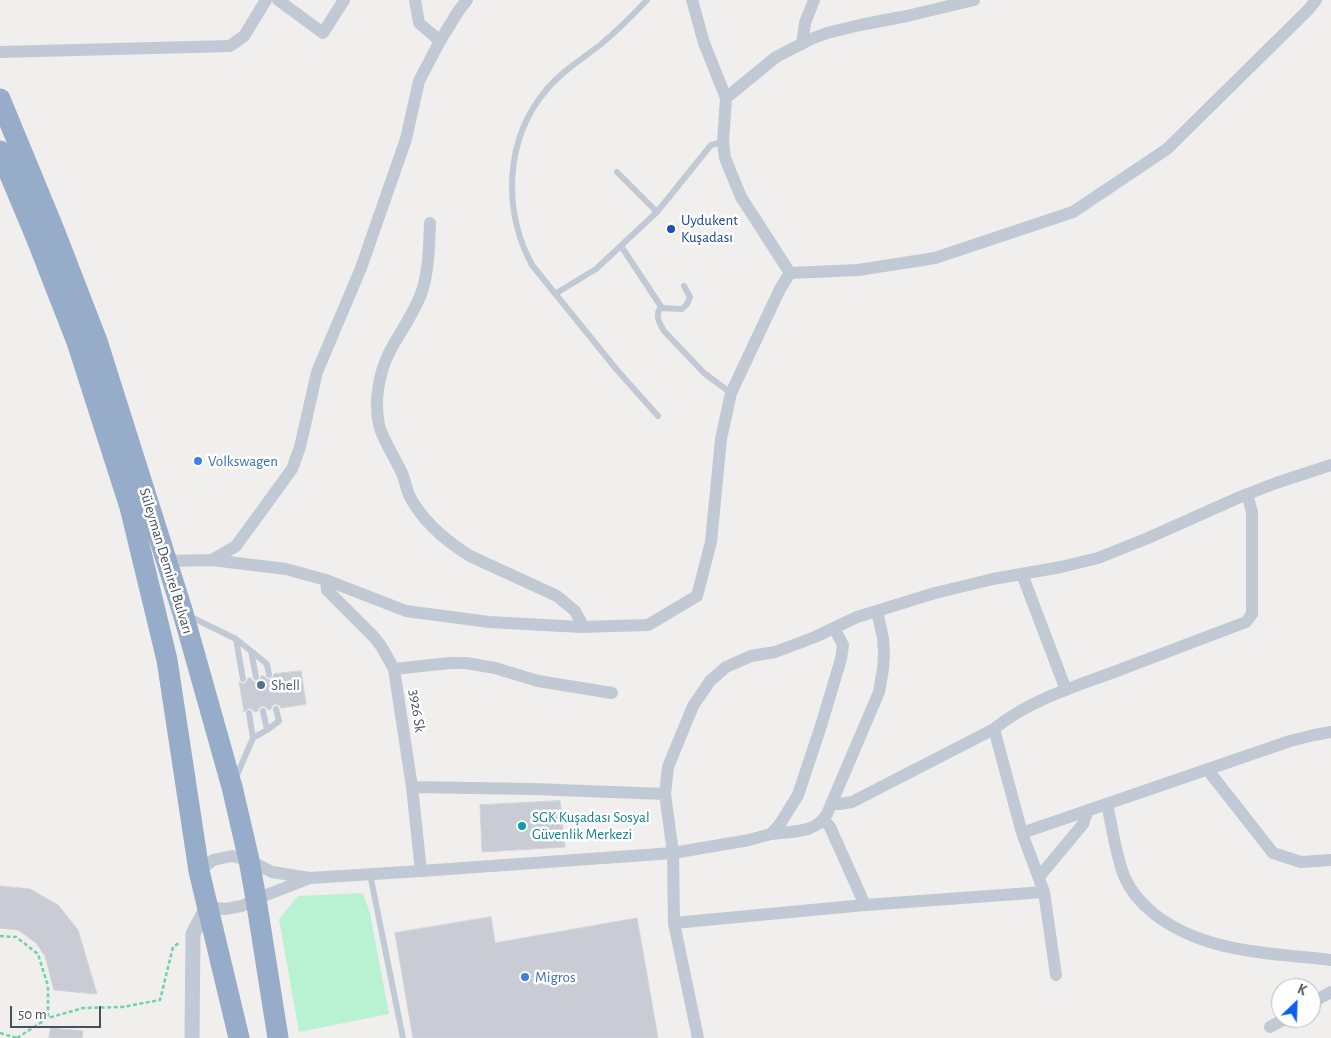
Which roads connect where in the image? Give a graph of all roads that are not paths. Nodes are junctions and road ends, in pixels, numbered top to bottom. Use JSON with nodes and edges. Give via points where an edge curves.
{"nodes":[{"id":1,"x":266,"y":0,"type":"edge"},
{"id":2,"x":278,"y":0,"type":"edge"},
{"id":3,"x":344,"y":0,"type":"edge"},
{"id":4,"x":415,"y":0,"type":"edge"},
{"id":5,"x":467,"y":0,"type":"edge"},
{"id":6,"x":647,"y":0,"type":"edge"},
{"id":7,"x":692,"y":0,"type":"edge"},
{"id":8,"x":814,"y":0,"type":"edge"},
{"id":9,"x":974,"y":0,"type":"edge"},
{"id":10,"x":1316,"y":0,"type":"edge"},
{"id":11,"x":440,"y":41,"type":"junction"},
{"id":12,"x":802,"y":44,"type":"junction"},
{"id":13,"x":0,"y":52,"type":"edge"},
{"id":14,"x":726,"y":98,"type":"junction"},
{"id":15,"x":0,"y":99,"type":"edge"},
{"id":16,"x":724,"y":142,"type":"junction"},
{"id":17,"x":0,"y":151,"type":"edge"},
{"id":18,"x":617,"y":172,"type":"dead end"},
{"id":19,"x":657,"y":212,"type":"junction"},
{"id":20,"x":430,"y":223,"type":"dead end"},
{"id":21,"x":620,"y":246,"type":"junction"},
{"id":22,"x":790,"y":273,"type":"junction"},
{"id":23,"x":684,"y":286,"type":"dead end"},
{"id":24,"x":555,"y":294,"type":"junction"},
{"id":25,"x":662,"y":308,"type":"junction"},
{"id":26,"x":731,"y":393,"type":"junction"},
{"id":27,"x":658,"y":416,"type":"dead end"},
{"id":28,"x":1331,"y":465,"type":"edge"},
{"id":29,"x":1247,"y":494,"type":"junction"},
{"id":30,"x":212,"y":560,"type":"junction"},
{"id":31,"x":166,"y":561,"type":"junction"},
{"id":32,"x":1022,"y":574,"type":"junction"},
{"id":33,"x":326,"y":580,"type":"junction"},
{"id":34,"x":877,"y":611,"type":"junction"},
{"id":35,"x":183,"y":613,"type":"junction"},
{"id":36,"x":581,"y":627,"type":"junction"},
{"id":37,"x":834,"y":628,"type":"junction"},
{"id":38,"x":236,"y":640,"type":"junction"},
{"id":39,"x":251,"y":651,"type":"junction"},
{"id":40,"x":394,"y":669,"type":"junction"},
{"id":41,"x":269,"y":675,"type":"dead end"},
{"id":42,"x":256,"y":677,"type":"dead end"},
{"id":43,"x":243,"y":679,"type":"dead end"},
{"id":44,"x":1066,"y":690,"type":"junction"},
{"id":45,"x":612,"y":693,"type":"dead end"},
{"id":46,"x":276,"y":709,"type":"dead end"},
{"id":47,"x":264,"y":711,"type":"dead end"},
{"id":48,"x":249,"y":713,"type":"dead end"},
{"id":49,"x":994,"y":729,"type":"junction"},
{"id":50,"x":267,"y":730,"type":"junction"},
{"id":51,"x":1331,"y":732,"type":"edge"},
{"id":52,"x":253,"y":738,"type":"junction"},
{"id":53,"x":1207,"y":769,"type":"junction"},
{"id":54,"x":232,"y":787,"type":"junction"},
{"id":55,"x":412,"y":787,"type":"junction"},
{"id":56,"x":665,"y":794,"type":"junction"},
{"id":57,"x":831,"y":804,"type":"junction"},
{"id":58,"x":1107,"y":804,"type":"junction"},
{"id":59,"x":1088,"y":810,"type":"junction"},
{"id":60,"x":824,"y":819,"type":"junction"},
{"id":61,"x":1022,"y":833,"type":"junction"},
{"id":62,"x":771,"y":834,"type":"junction"},
{"id":63,"x":672,"y":853,"type":"junction"},
{"id":64,"x":249,"y":860,"type":"junction"},
{"id":65,"x":1331,"y":860,"type":"edge"},
{"id":66,"x":199,"y":871,"type":"junction"},
{"id":67,"x":421,"y":871,"type":"junction"},
{"id":68,"x":370,"y":874,"type":"junction"},
{"id":69,"x":1039,"y":877,"type":"junction"},
{"id":70,"x":310,"y":878,"type":"junction"},
{"id":71,"x":1044,"y":892,"type":"junction"},
{"id":72,"x":256,"y":899,"type":"junction"},
{"id":73,"x":865,"y":905,"type":"junction"},
{"id":74,"x":208,"y":907,"type":"junction"},
{"id":75,"x":674,"y":923,"type":"junction"},
{"id":76,"x":1331,"y":960,"type":"edge"},
{"id":77,"x":1056,"y":975,"type":"dead end"},
{"id":78,"x":192,"y":1038,"type":"edge"},
{"id":79,"x":239,"y":1038,"type":"edge"},
{"id":80,"x":278,"y":1038,"type":"edge"},
{"id":81,"x":403,"y":1038,"type":"edge"},
{"id":82,"x":698,"y":1038,"type":"edge"}],
"edges":[{"from":1,"to":13,"type":"street","via":[[244,36],[230,46]]},
{"from":2,"to":3,"type":"street","via":[[323,33]]},
{"from":4,"to":11,"type":"street","via":[[419,22]]},
{"from":5,"to":11,"type":"street"},
{"from":6,"to":24,"type":"lane","via":[[616,31],[547,88],[530,112],[519,138],[512,179],[516,223],[530,260]]},
{"from":7,"to":14,"type":"street","via":[[704,43]]},
{"from":8,"to":12,"type":"street","via":[[805,23]]},
{"from":9,"to":12,"type":"street","via":[[827,33]]},
{"from":10,"to":22,"type":"street","via":[[1167,149],[1072,212],[935,258],[858,270]]},
{"from":11,"to":30,"type":"street","via":[[419,81],[406,139],[367,250],[317,372],[292,470],[236,546]]},
{"from":12,"to":14,"type":"street","via":[[776,57]]},
{"from":14,"to":16,"type":"street"},
{"from":15,"to":31,"type":"highway","name":"Süleyman Demirel Bulvarı","via":[[97,341]]},
{"from":16,"to":19,"type":"lane","via":[[711,145]]},
{"from":16,"to":22,"type":"street","via":[[725,158],[741,197]]},
{"from":17,"to":66,"type":"highway","name":"Süleyman Demirel Bulvarı","via":[[77,342],[130,507],[167,660]]},
{"from":18,"to":19,"type":"lane"},
{"from":19,"to":21,"type":"lane"},
{"from":20,"to":36,"type":"street","via":[[427,268],[421,293],[390,352],[381,378],[378,415],[383,437],[409,494],[435,530],[470,556],[557,596],[575,611]]},
{"from":21,"to":24,"type":"lane","via":[[596,269]]},
{"from":21,"to":25,"type":"lane"},
{"from":22,"to":26,"type":"street"},
{"from":23,"to":25,"type":"lane","via":[[690,297],[685,307]]},
{"from":24,"to":27,"type":"lane"},
{"from":25,"to":26,"type":"lane","via":[[657,314],[664,331],[704,373]]},
{"from":26,"to":36,"type":"street","via":[[721,439],[711,542],[697,596],[648,626]]},
{"from":28,"to":29,"type":"street"},
{"from":29,"to":32,"type":"street","via":[[1098,558]]},
{"from":29,"to":44,"type":"street","via":[[1252,512],[1252,614],[1246,622]]},
{"from":30,"to":31,"type":"street"},
{"from":30,"to":33,"type":"street","via":[[286,569]]},
{"from":31,"to":35,"type":"highway","name":"Süleyman Demirel Bulvarı"},
{"from":32,"to":34,"type":"street","via":[[935,593]]},
{"from":32,"to":44,"type":"street"},
{"from":33,"to":36,"type":"street","via":[[406,611],[489,622]]},
{"from":33,"to":40,"type":"street","name":"3926 Sk","via":[[327,590],[374,637]]},
{"from":34,"to":37,"type":"street"},
{"from":34,"to":57,"type":"street","via":[[883,638],[882,681]]},
{"from":35,"to":38,"type":"lane"},
{"from":35,"to":54,"type":"highway","name":"Süleyman Demirel Bulvarı"},
{"from":37,"to":56,"type":"street","via":[[775,652],[751,656],[726,667],[710,681],[693,706],[668,768]]},
{"from":37,"to":62,"type":"street","via":[[843,645],[841,660],[820,729],[798,796]]},
{"from":38,"to":39,"type":"lane"},
{"from":38,"to":43,"type":"lane"},
{"from":39,"to":41,"type":"lane","via":[[267,664]]},
{"from":39,"to":42,"type":"lane"},
{"from":40,"to":45,"type":"street","via":[[466,663],[538,681]]},
{"from":40,"to":55,"type":"street","name":"3926 Sk"},
{"from":44,"to":49,"type":"street","via":[[1013,715]]},
{"from":46,"to":50,"type":"lane","via":[[279,721]]},
{"from":47,"to":50,"type":"lane"},
{"from":48,"to":52,"type":"lane"},
{"from":49,"to":57,"type":"street","via":[[852,802]]},
{"from":49,"to":61,"type":"street"},
{"from":50,"to":52,"type":"lane"},
{"from":51,"to":53,"type":"street","via":[[1290,741]]},
{"from":52,"to":54,"type":"lane"},
{"from":53,"to":58,"type":"street"},
{"from":53,"to":65,"type":"street","via":[[1272,853],[1301,862]]},
{"from":54,"to":64,"type":"highway","name":"Süleyman Demirel Bulvarı"},
{"from":55,"to":56,"type":"street"},
{"from":55,"to":67,"type":"street","name":"3926 Sk"},
{"from":56,"to":63,"type":"street"},
{"from":57,"to":60,"type":"street"},
{"from":58,"to":59,"type":"street"},
{"from":58,"to":76,"type":"street","via":[[1125,878],[1141,902],[1158,916],[1180,931],[1224,947]]},
{"from":59,"to":61,"type":"street"},
{"from":59,"to":69,"type":"street","via":[[1083,824]]},
{"from":60,"to":62,"type":"street","via":[[806,830]]},
{"from":60,"to":73,"type":"street"},
{"from":61,"to":69,"type":"street"},
{"from":62,"to":63,"type":"street"},
{"from":63,"to":67,"type":"street"},
{"from":63,"to":75,"type":"street"},
{"from":64,"to":66,"type":"street","via":[[232,856],[213,860]]},
{"from":64,"to":70,"type":"street","via":[[272,872]]},
{"from":64,"to":72,"type":"highway","name":"Süleyman Demirel Bulvarı"},
{"from":66,"to":74,"type":"highway","name":"Süleyman Demirel Bulvarı"},
{"from":67,"to":68,"type":"street"},
{"from":68,"to":70,"type":"street"},
{"from":68,"to":81,"type":"lane"},
{"from":69,"to":71,"type":"street"},
{"from":70,"to":72,"type":"street"},
{"from":71,"to":73,"type":"street"},
{"from":71,"to":77,"type":"street"},
{"from":72,"to":74,"type":"street","via":[[225,909]]},
{"from":72,"to":80,"type":"highway","name":"Süleyman Demirel Bulvarı"},
{"from":73,"to":75,"type":"street"},
{"from":74,"to":78,"type":"street","via":[[193,934]]},
{"from":74,"to":79,"type":"highway","name":"Süleyman Demirel Bulvarı"},
{"from":75,"to":82,"type":"street"}]}
